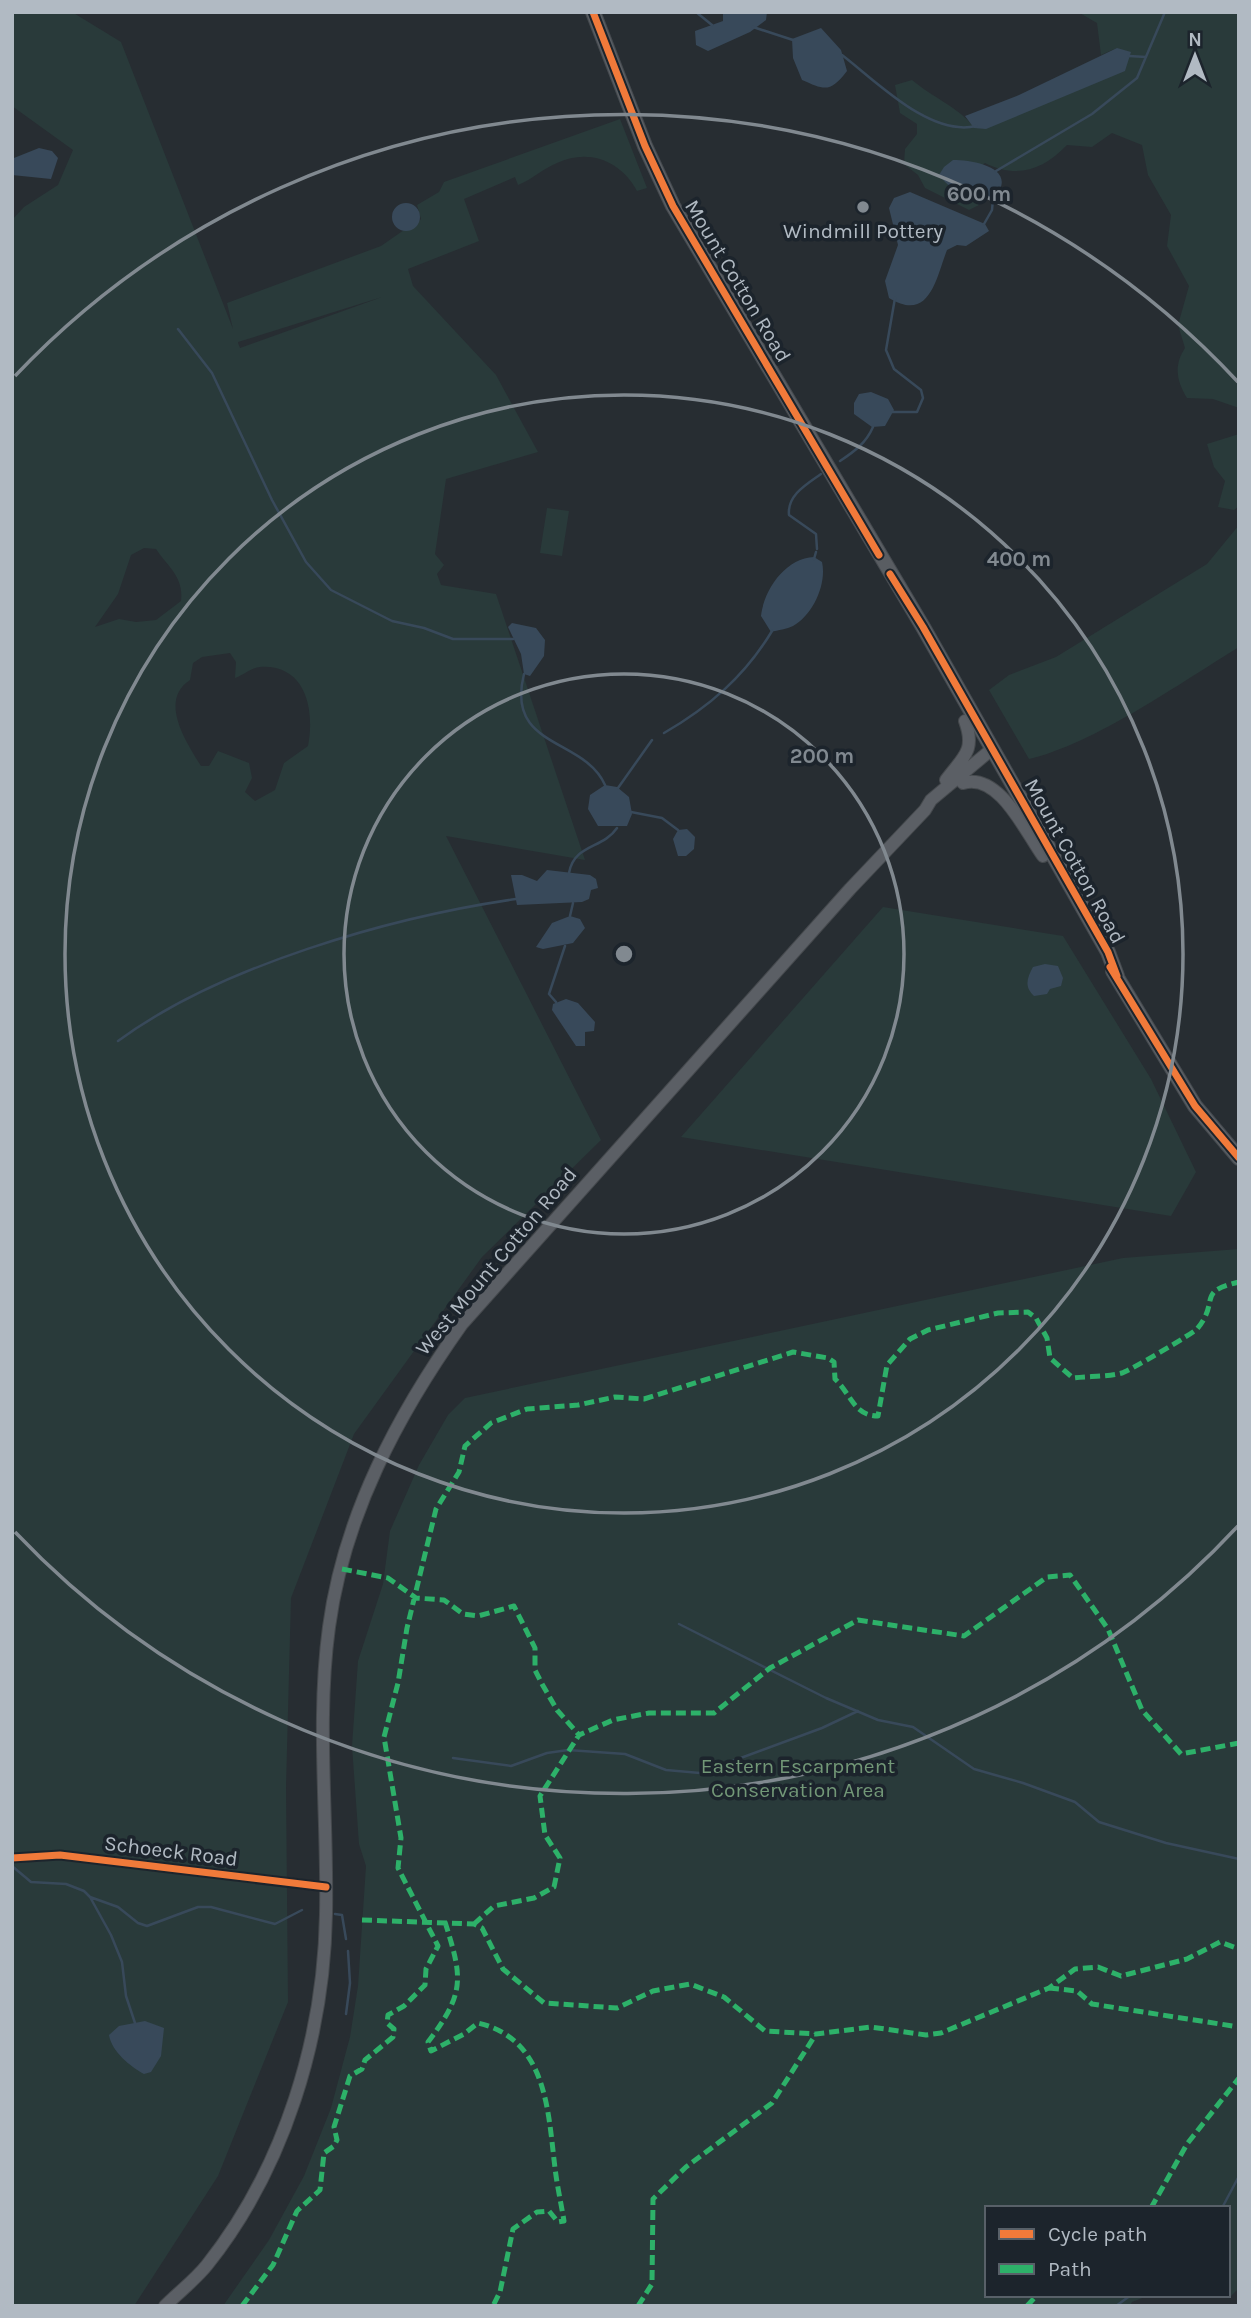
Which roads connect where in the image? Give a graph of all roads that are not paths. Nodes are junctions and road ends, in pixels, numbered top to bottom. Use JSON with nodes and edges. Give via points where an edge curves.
{"nodes":[{"id":1,"x":593,"y":12,"type":"edge"},
{"id":2,"x":890,"y":574,"type":"junction"},
{"id":3,"x":965,"y":721,"type":"junction"},
{"id":4,"x":990,"y":755,"type":"junction"},
{"id":5,"x":963,"y":783,"type":"junction"},
{"id":6,"x":928,"y":805,"type":"junction"},
{"id":7,"x":1043,"y":856,"type":"junction"},
{"id":8,"x":1117,"y":976,"type":"junction"},
{"id":9,"x":1239,"y":1158,"type":"edge"},
{"id":10,"x":12,"y":1858,"type":"edge"},
{"id":11,"x":326,"y":1887,"type":"junction"},
{"id":12,"x":165,"y":2306,"type":"edge"}],
"edges":[{"from":1,"to":2,"type":"main road","name":"Mount Cotton Road","via":[[673,206]]},
{"from":2,"to":3,"type":"main road","name":"Mount Cotton Road"},
{"from":2,"to":4,"type":"main road","name":"Mount Cotton Road"},
{"from":3,"to":4,"type":"main road","name":"Mount Cotton Road"},
{"from":3,"to":6,"type":"main road","via":[[970,747]]},
{"from":4,"to":5,"type":"main road"},
{"from":4,"to":6,"type":"main road"},
{"from":4,"to":7,"type":"main road","name":"Mount Cotton Road"},
{"from":4,"to":8,"type":"main road","name":"Mount Cotton Road","via":[[1108,952]]},
{"from":5,"to":6,"type":"main road"},
{"from":5,"to":7,"type":"main road","via":[[977,780],[995,788]]},
{"from":6,"to":11,"type":"main road","name":"West Mount Cotton Road","via":[[604,1162],[463,1324],[421,1381],[362,1500],[329,1625],[323,1689]]},
{"from":7,"to":8,"type":"main road","name":"Mount Cotton Road"},
{"from":8,"to":9,"type":"main road","name":"Mount Cotton Road","via":[[1195,1106]]},
{"from":10,"to":11,"type":"street","name":"Schoeck Road","via":[[60,1855]]},
{"from":11,"to":12,"type":"main road","name":"West Mount Cotton Road","via":[[325,1948],[316,2022],[275,2151],[244,2212],[206,2266]]}]}
